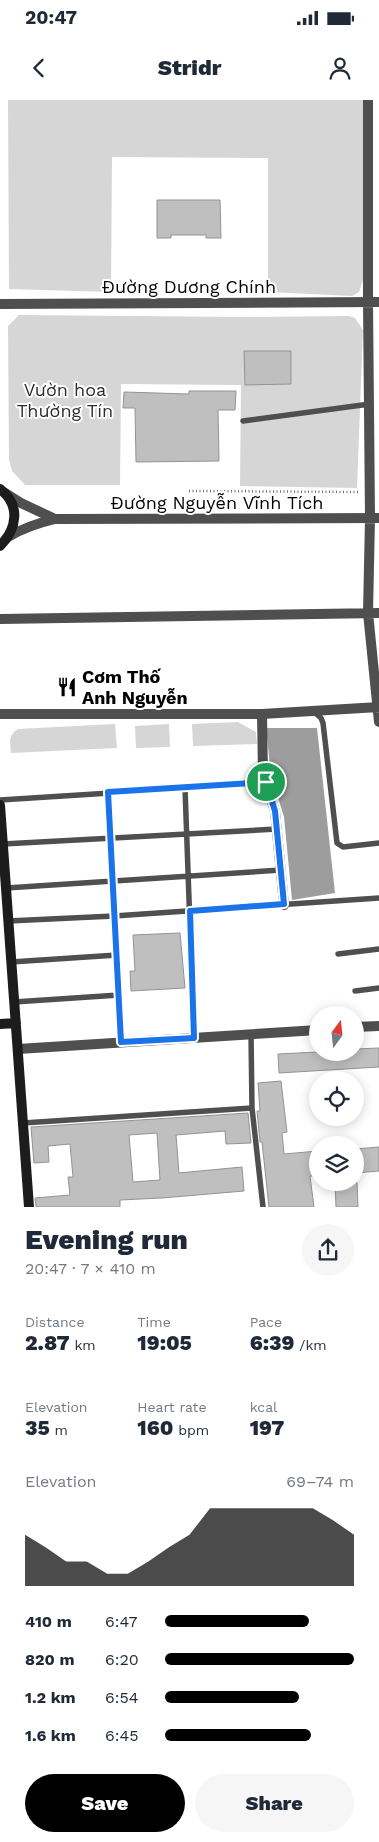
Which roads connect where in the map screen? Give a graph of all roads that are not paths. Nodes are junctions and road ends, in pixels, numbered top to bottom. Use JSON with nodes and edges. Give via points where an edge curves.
{"nodes":[{"id":1,"x":368,"y":100,"type":"edge"},
{"id":2,"x":368,"y":302,"type":"junction"},
{"id":3,"x":379,"y":302,"type":"edge"},
{"id":4,"x":0,"y":304,"type":"edge"},
{"id":5,"x":370,"y":404,"type":"junction"},
{"id":6,"x":242,"y":421,"type":"dead end"},
{"id":7,"x":2,"y":489,"type":"edge"},
{"id":8,"x":374,"y":518,"type":"edge"},
{"id":9,"x":55,"y":519,"type":"junction"},
{"id":10,"x":3,"y":543,"type":"edge"},
{"id":11,"x":374,"y":613,"type":"edge"},
{"id":12,"x":0,"y":619,"type":"edge"},
{"id":13,"x":378,"y":707,"type":"edge"},
{"id":14,"x":313,"y":711,"type":"junction"},
{"id":15,"x":0,"y":714,"type":"edge"},
{"id":16,"x":262,"y":714,"type":"junction"},
{"id":17,"x":379,"y":722,"type":"edge"},
{"id":18,"x":266,"y":782,"type":"junction"},
{"id":19,"x":185,"y":788,"type":"junction"},
{"id":20,"x":108,"y":792,"type":"junction"},
{"id":21,"x":0,"y":800,"type":"edge"},
{"id":22,"x":0,"y":805,"type":"edge"},
{"id":23,"x":277,"y":829,"type":"junction"},
{"id":24,"x":186,"y":834,"type":"junction"},
{"id":25,"x":110,"y":839,"type":"junction"},
{"id":26,"x":379,"y":843,"type":"edge"},
{"id":27,"x":3,"y":844,"type":"junction"},
{"id":28,"x":281,"y":870,"type":"junction"},
{"id":29,"x":188,"y":876,"type":"junction"},
{"id":30,"x":113,"y":881,"type":"junction"},
{"id":31,"x":6,"y":888,"type":"junction"},
{"id":32,"x":379,"y":898,"type":"edge"},
{"id":33,"x":284,"y":904,"type":"junction"},
{"id":34,"x":190,"y":911,"type":"junction"},
{"id":35,"x":114,"y":916,"type":"junction"},
{"id":36,"x":8,"y":921,"type":"junction"},
{"id":37,"x":379,"y":949,"type":"edge"},
{"id":38,"x":338,"y":954,"type":"dead end"},
{"id":39,"x":116,"y":955,"type":"junction"},
{"id":40,"x":11,"y":962,"type":"junction"},
{"id":41,"x":379,"y":988,"type":"edge"},
{"id":42,"x":355,"y":991,"type":"dead end"},
{"id":43,"x":119,"y":995,"type":"junction"},
{"id":44,"x":14,"y":1002,"type":"junction"},
{"id":45,"x":16,"y":1023,"type":"junction"},
{"id":46,"x":0,"y":1024,"type":"edge"},
{"id":47,"x":379,"y":1026,"type":"edge"},
{"id":48,"x":364,"y":1027,"type":"edge"},
{"id":49,"x":309,"y":1031,"type":"edge"},
{"id":50,"x":251,"y":1034,"type":"junction"},
{"id":51,"x":194,"y":1038,"type":"junction"},
{"id":52,"x":121,"y":1042,"type":"junction"},
{"id":53,"x":18,"y":1049,"type":"junction"},
{"id":54,"x":252,"y":1108,"type":"junction"},
{"id":55,"x":23,"y":1123,"type":"junction"},
{"id":56,"x":29,"y":1207,"type":"edge"},
{"id":57,"x":263,"y":1207,"type":"edge"}],
"edges":[{"from":1,"to":2,"type":"street"},
{"from":2,"to":3,"type":"street","name":"Đường Dương Chính"},
{"from":2,"to":4,"type":"street","name":"Đường Dương Chính"},
{"from":2,"to":5,"type":"street"},
{"from":5,"to":6,"type":"lane"},
{"from":5,"to":8,"type":"street","via":[[370,492]]},
{"from":7,"to":9,"type":"street","via":[[21,503]]},
{"from":7,"to":10,"type":"street","via":[[14,513],[13,526]]},
{"from":8,"to":9,"type":"street","name":"Đường Nguyễn Vĩnh Tích"},
{"from":8,"to":11,"type":"street"},
{"from":9,"to":10,"type":"street","via":[[20,530]]},
{"from":11,"to":12,"type":"street"},
{"from":11,"to":13,"type":"street"},
{"from":13,"to":14,"type":"street"},
{"from":13,"to":17,"type":"street"},
{"from":14,"to":16,"type":"street"},
{"from":14,"to":26,"type":"lane","via":[[323,722],[337,843],[343,847]]},
{"from":15,"to":16,"type":"street"},
{"from":16,"to":18,"type":"street","via":[[263,776]]},
{"from":18,"to":19,"type":"lane"},
{"from":18,"to":23,"type":"street"},
{"from":19,"to":20,"type":"lane"},
{"from":19,"to":24,"type":"lane"},
{"from":20,"to":21,"type":"lane"},
{"from":20,"to":25,"type":"lane"},
{"from":22,"to":27,"type":"street"},
{"from":23,"to":24,"type":"lane"},
{"from":23,"to":28,"type":"street"},
{"from":24,"to":25,"type":"lane"},
{"from":24,"to":29,"type":"lane"},
{"from":25,"to":27,"type":"lane"},
{"from":25,"to":30,"type":"lane"},
{"from":27,"to":31,"type":"street"},
{"from":28,"to":29,"type":"lane"},
{"from":28,"to":33,"type":"street"},
{"from":29,"to":30,"type":"lane"},
{"from":29,"to":34,"type":"lane"},
{"from":30,"to":31,"type":"lane"},
{"from":30,"to":35,"type":"lane"},
{"from":31,"to":36,"type":"street"},
{"from":32,"to":33,"type":"lane"},
{"from":33,"to":34,"type":"lane"},
{"from":34,"to":35,"type":"lane"},
{"from":34,"to":51,"type":"lane"},
{"from":35,"to":36,"type":"lane"},
{"from":35,"to":39,"type":"lane"},
{"from":36,"to":40,"type":"street"},
{"from":37,"to":38,"type":"lane"},
{"from":39,"to":40,"type":"lane"},
{"from":39,"to":43,"type":"lane"},
{"from":40,"to":44,"type":"street"},
{"from":41,"to":42,"type":"lane"},
{"from":43,"to":44,"type":"lane"},
{"from":43,"to":52,"type":"lane"},
{"from":44,"to":45,"type":"street"},
{"from":45,"to":46,"type":"street"},
{"from":45,"to":53,"type":"street"},
{"from":47,"to":48,"type":"street"},
{"from":49,"to":50,"type":"street"},
{"from":50,"to":51,"type":"street"},
{"from":50,"to":54,"type":"lane"},
{"from":51,"to":52,"type":"street"},
{"from":52,"to":53,"type":"street"},
{"from":53,"to":55,"type":"street"},
{"from":54,"to":55,"type":"lane"},
{"from":54,"to":57,"type":"lane"},
{"from":55,"to":56,"type":"street"}]}
